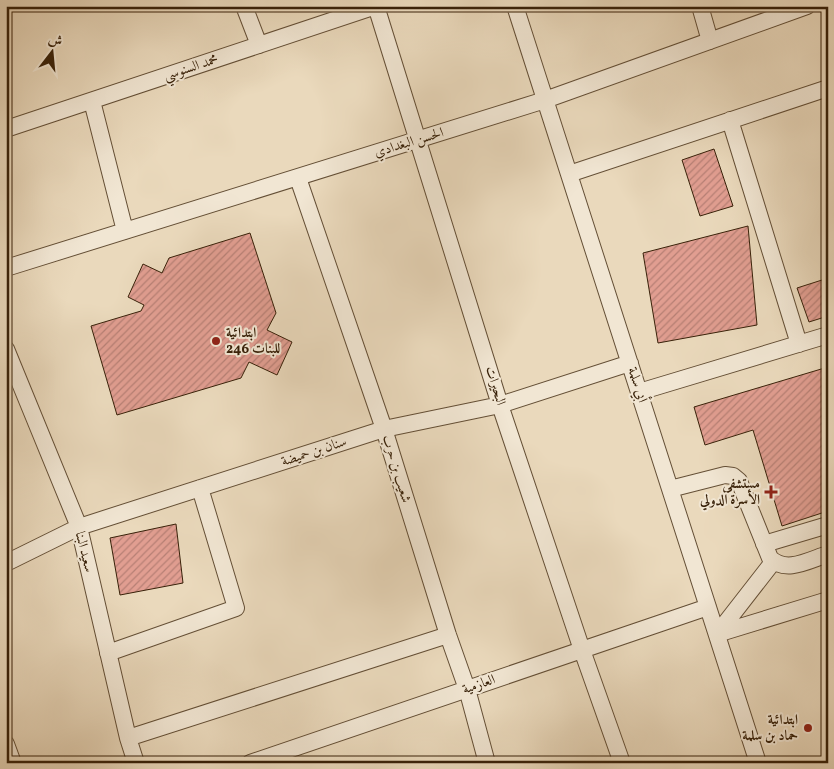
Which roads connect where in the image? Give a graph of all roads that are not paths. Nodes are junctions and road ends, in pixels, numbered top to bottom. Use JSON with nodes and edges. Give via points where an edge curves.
{"nodes":[{"id":1,"x":244,"y":6,"type":"edge"},
{"id":2,"x":376,"y":6,"type":"edge"},
{"id":3,"x":515,"y":6,"type":"edge"},
{"id":4,"x":700,"y":6,"type":"edge"},
{"id":5,"x":807,"y":6,"type":"edge"},
{"id":6,"x":710,"y":41,"type":"junction"},
{"id":7,"x":259,"y":45,"type":"junction"},
{"id":8,"x":828,"y":88,"type":"edge"},
{"id":9,"x":546,"y":100,"type":"junction"},
{"id":10,"x":92,"y":101,"type":"junction"},
{"id":11,"x":730,"y":120,"type":"junction"},
{"id":12,"x":6,"y":130,"type":"edge"},
{"id":13,"x":418,"y":140,"type":"junction"},
{"id":14,"x":569,"y":174,"type":"junction"},
{"id":15,"x":298,"y":178,"type":"junction"},
{"id":16,"x":125,"y":231,"type":"junction"},
{"id":17,"x":6,"y":268,"type":"edge"},
{"id":18,"x":828,"y":335,"type":"edge"},
{"id":19,"x":799,"y":344,"type":"junction"},
{"id":20,"x":6,"y":349,"type":"edge"},
{"id":21,"x":630,"y":363,"type":"junction"},
{"id":22,"x":639,"y":392,"type":"junction"},
{"id":23,"x":500,"y":405,"type":"junction"},
{"id":24,"x":384,"y":429,"type":"junction"},
{"id":25,"x":200,"y":488,"type":"junction"},
{"id":26,"x":670,"y":489,"type":"junction"},
{"id":27,"x":828,"y":525,"type":"edge"},
{"id":28,"x":79,"y":527,"type":"junction"},
{"id":29,"x":764,"y":544,"type":"junction"},
{"id":30,"x":828,"y":554,"type":"edge"},
{"id":31,"x":774,"y":562,"type":"junction"},
{"id":32,"x":6,"y":563,"type":"edge"},
{"id":33,"x":828,"y":600,"type":"edge"},
{"id":34,"x":708,"y":608,"type":"junction"},
{"id":35,"x":717,"y":634,"type":"junction"},
{"id":36,"x":448,"y":635,"type":"junction"},
{"id":37,"x":582,"y":650,"type":"junction"},
{"id":38,"x":108,"y":653,"type":"junction"},
{"id":39,"x":467,"y":689,"type":"junction"},
{"id":40,"x":128,"y":738,"type":"junction"},
{"id":41,"x":6,"y":744,"type":"edge"},
{"id":42,"x":13,"y":763,"type":"edge"},
{"id":43,"x":136,"y":763,"type":"edge"},
{"id":44,"x":250,"y":763,"type":"edge"},
{"id":45,"x":487,"y":763,"type":"edge"},
{"id":46,"x":622,"y":763,"type":"edge"},
{"id":47,"x":758,"y":763,"type":"edge"}],
"edges":[{"from":1,"to":7,"type":"street"},
{"from":2,"to":7,"type":"street","name":"محمد السنوسي"},
{"from":2,"to":13,"type":"street","name":"البحيرات"},
{"from":3,"to":9,"type":"street","name":"أبي سلمة"},
{"from":4,"to":6,"type":"street"},
{"from":5,"to":6,"type":"street","name":"الحسن البغدادي"},
{"from":6,"to":9,"type":"street","name":"الحسن البغدادي"},
{"from":7,"to":10,"type":"street","name":"محمد السنوسي"},
{"from":8,"to":11,"type":"street"},
{"from":9,"to":13,"type":"street","name":"الحسن البغدادي"},
{"from":9,"to":14,"type":"street","name":"أبي سلمة"},
{"from":10,"to":12,"type":"street","name":"محمد السنوسي"},
{"from":10,"to":16,"type":"street"},
{"from":11,"to":14,"type":"street"},
{"from":11,"to":19,"type":"street"},
{"from":13,"to":15,"type":"street","name":"الحسن البغدادي"},
{"from":13,"to":23,"type":"street","name":"البحيرات"},
{"from":14,"to":21,"type":"street","name":"أبي سلمة"},
{"from":15,"to":16,"type":"street","name":"الحسن البغدادي"},
{"from":15,"to":24,"type":"street","name":"شعيب بن حرب"},
{"from":16,"to":17,"type":"street","name":"الحسن البغدادي"},
{"from":18,"to":19,"type":"street"},
{"from":19,"to":22,"type":"street"},
{"from":20,"to":28,"type":"street","name":"سعيد البنا"},
{"from":21,"to":22,"type":"street","name":"أبي سلمة"},
{"from":21,"to":23,"type":"street","name":"سنان بن حميضة"},
{"from":22,"to":26,"type":"street","name":"أبي سلمة"},
{"from":23,"to":24,"type":"street","name":"سنان بن حميضة"},
{"from":23,"to":37,"type":"street","name":"البحيرات"},
{"from":24,"to":25,"type":"street","name":"سنان بن حميضة"},
{"from":24,"to":36,"type":"street","name":"شعيب بن حرب"},
{"from":25,"to":28,"type":"street","name":"سنان بن حميضة"},
{"from":25,"to":38,"type":"street","via":[[236,608]]},
{"from":26,"to":29,"type":"street","via":[[725,475],[733,476],[739,481]]},
{"from":26,"to":34,"type":"street","name":"أبي سلمة"},
{"from":27,"to":29,"type":"street"},
{"from":28,"to":32,"type":"street","name":"سنان بن حميضة"},
{"from":28,"to":38,"type":"street","name":"سعيد البنا"},
{"from":29,"to":31,"type":"street"},
{"from":30,"to":31,"type":"street","via":[[787,567]]},
{"from":31,"to":35,"type":"street"},
{"from":33,"to":35,"type":"street"},
{"from":34,"to":35,"type":"street","name":"أبي سلمة"},
{"from":34,"to":37,"type":"street","name":"العازمية"},
{"from":35,"to":47,"type":"street","name":"أبي سلمة"},
{"from":36,"to":39,"type":"street","name":"شعيب بن حرب"},
{"from":36,"to":40,"type":"street"},
{"from":37,"to":39,"type":"street","name":"العازمية"},
{"from":37,"to":46,"type":"street","name":"البحيرات"},
{"from":38,"to":40,"type":"street","name":"سعيد البنا"},
{"from":39,"to":44,"type":"street","name":"العازمية"},
{"from":39,"to":45,"type":"street","name":"شعيب بن حرب"},
{"from":40,"to":43,"type":"street","name":"سعيد البنا"},
{"from":41,"to":42,"type":"street"}]}
